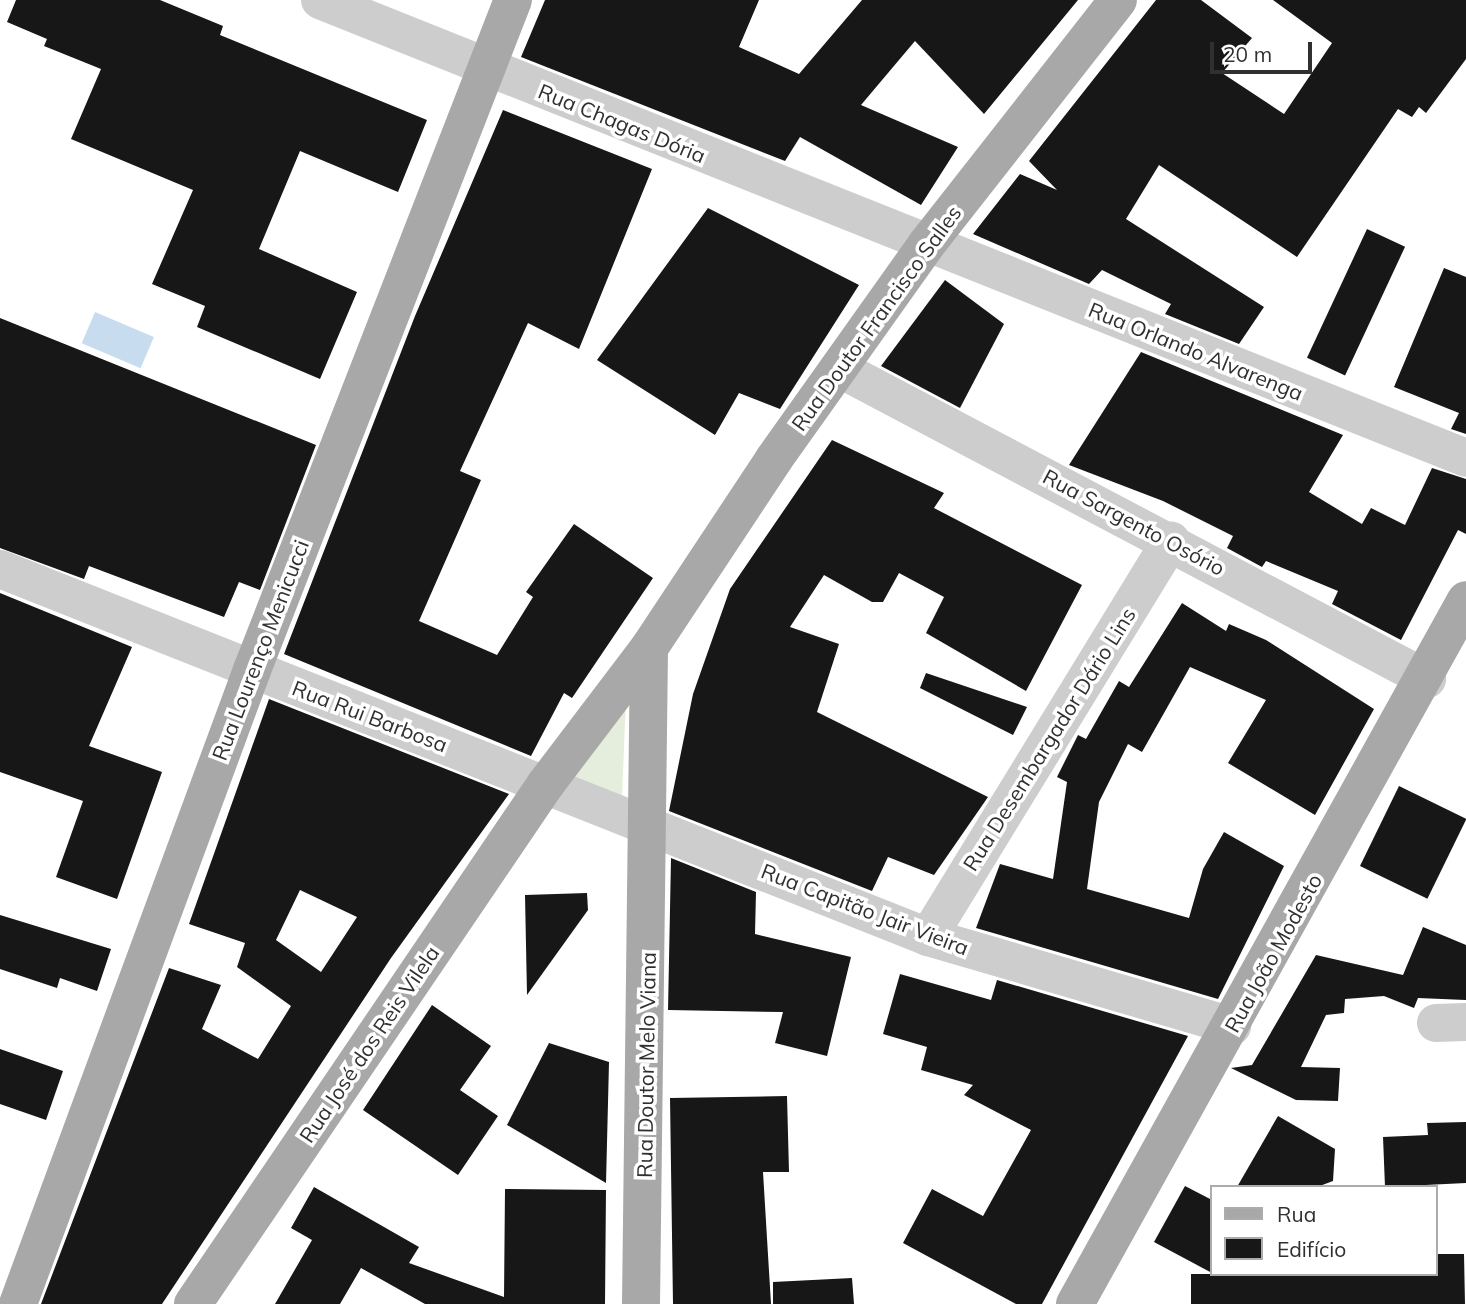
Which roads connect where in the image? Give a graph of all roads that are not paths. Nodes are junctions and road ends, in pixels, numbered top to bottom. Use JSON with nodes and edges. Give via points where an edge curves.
{"nodes":[{"id":1,"x":320,"y":0,"type":"edge"},
{"id":2,"x":513,"y":0,"type":"edge"},
{"id":3,"x":1118,"y":0,"type":"edge"},
{"id":4,"x":485,"y":68,"type":"junction"},
{"id":5,"x":926,"y":245,"type":"junction"},
{"id":6,"x":840,"y":369,"type":"junction"},
{"id":7,"x":1466,"y":458,"type":"edge"},
{"id":8,"x":1171,"y":541,"type":"junction"},
{"id":9,"x":0,"y":569,"type":"edge"},
{"id":10,"x":1466,"y":600,"type":"edge"},
{"id":11,"x":649,"y":648,"type":"junction"},
{"id":12,"x":252,"y":670,"type":"junction"},
{"id":13,"x":1427,"y":679,"type":"junction"},
{"id":14,"x":545,"y":785,"type":"junction"},
{"id":15,"x":651,"y":826,"type":"junction"},
{"id":16,"x":928,"y":937,"type":"junction"},
{"id":17,"x":1232,"y":1026,"type":"junction"},
{"id":18,"x":18,"y":1304,"type":"edge"},
{"id":19,"x":193,"y":1304,"type":"edge"},
{"id":20,"x":641,"y":1304,"type":"edge"},
{"id":21,"x":1075,"y":1304,"type":"edge"}],
"edges":[{"from":1,"to":4,"type":"street","name":"Rua Chagas Dória"},
{"from":2,"to":4,"type":"main road","name":"Rua Lourenço Menicucci"},
{"from":3,"to":5,"type":"main road","name":"Rua Doutor Francisco Salles"},
{"from":4,"to":5,"type":"street","name":"Rua Chagas Dória"},
{"from":4,"to":12,"type":"main road","name":"Rua Lourenço Menicucci"},
{"from":5,"to":6,"type":"main road","name":"Rua Doutor Francisco Salles"},
{"from":5,"to":7,"type":"street","name":"Rua Orlando Alvarenga"},
{"from":6,"to":8,"type":"street","name":"Rua Sargento Osório"},
{"from":6,"to":11,"type":"main road","name":"Rua Doutor Francisco Salles"},
{"from":8,"to":13,"type":"street","name":"Rua Sargento Osório"},
{"from":8,"to":16,"type":"street","name":"Rua Desembargador Dário Lins"},
{"from":9,"to":12,"type":"street","name":"Rua Rui Barbosa"},
{"from":10,"to":13,"type":"main road","name":"Rua João Modesto"},
{"from":11,"to":14,"type":"main road","name":"Rua Doutor Francisco Salles"},
{"from":11,"to":15,"type":"main road"},
{"from":12,"to":14,"type":"street","name":"Rua Rui Barbosa"},
{"from":12,"to":18,"type":"main road","name":"Rua Lourenço Menicucci"},
{"from":13,"to":17,"type":"main road","name":"Rua João Modesto"},
{"from":14,"to":15,"type":"street","name":"Rua Capitão Jair Vieira"},
{"from":14,"to":19,"type":"main road","name":"Rua José dos Reis Vilela"},
{"from":15,"to":16,"type":"street","name":"Rua Capitão Jair Vieira"},
{"from":15,"to":20,"type":"main road","name":"Rua Doutor Melo Viana"},
{"from":16,"to":17,"type":"street","name":"Rua Capitão Jair Vieira"},
{"from":17,"to":21,"type":"main road","name":"Rua João Modesto"}]}
